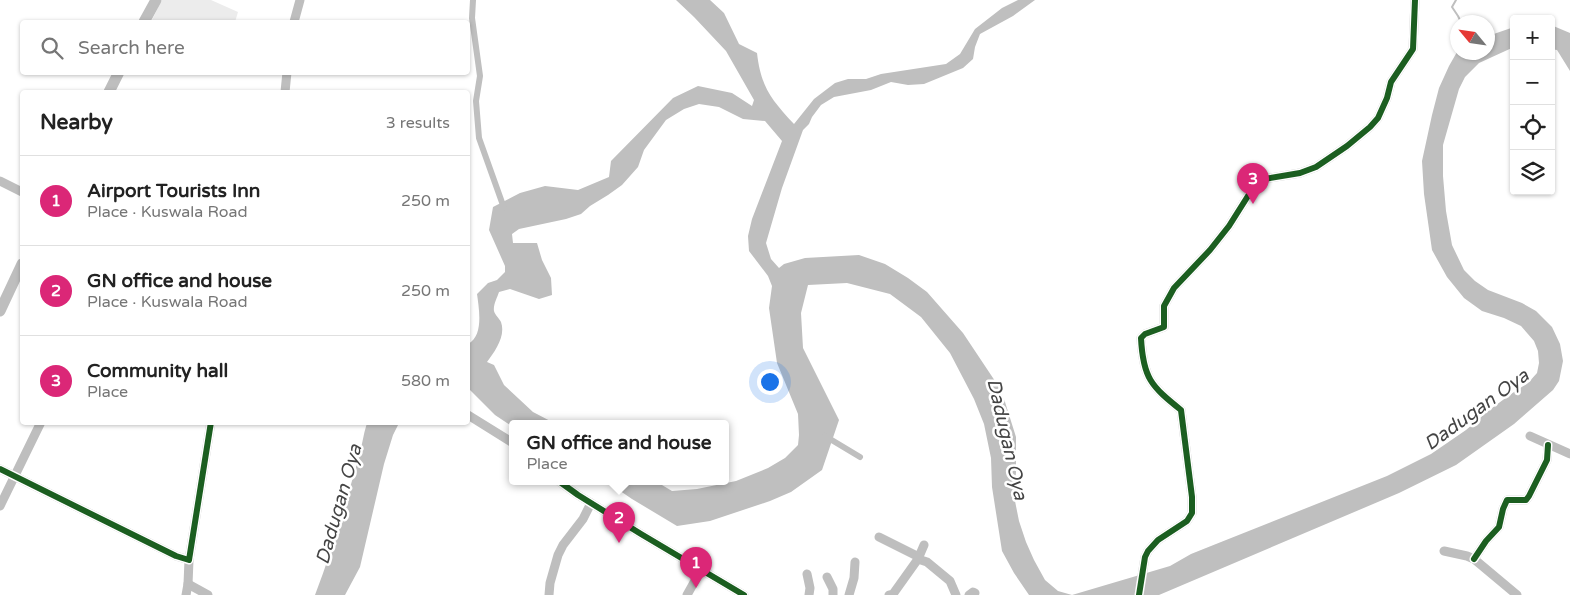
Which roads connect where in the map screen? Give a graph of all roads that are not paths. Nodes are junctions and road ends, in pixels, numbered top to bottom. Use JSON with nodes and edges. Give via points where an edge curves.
{"nodes":[{"id":1,"x":156,"y":0,"type":"edge"},
{"id":2,"x":300,"y":0,"type":"edge"},
{"id":3,"x":1415,"y":0,"type":"edge"},
{"id":4,"x":145,"y":20,"type":"edge"},
{"id":5,"x":295,"y":20,"type":"edge"},
{"id":6,"x":118,"y":75,"type":"edge"},
{"id":7,"x":287,"y":75,"type":"edge"},
{"id":8,"x":110,"y":90,"type":"edge"},
{"id":9,"x":285,"y":90,"type":"edge"},
{"id":10,"x":0,"y":181,"type":"edge"},
{"id":11,"x":20,"y":191,"type":"edge"},
{"id":12,"x":20,"y":268,"type":"edge"},
{"id":13,"x":0,"y":311,"type":"edge"},
{"id":14,"x":470,"y":415,"type":"edge"},
{"id":15,"x":40,"y":425,"type":"edge"},
{"id":16,"x":212,"y":425,"type":"edge"},
{"id":17,"x":1530,"y":436,"type":"dead end"},
{"id":18,"x":509,"y":440,"type":"edge"},
{"id":19,"x":1548,"y":445,"type":"junction"},
{"id":20,"x":1570,"y":454,"type":"edge"},
{"id":21,"x":0,"y":469,"type":"edge"},
{"id":22,"x":15,"y":477,"type":"junction"},
{"id":23,"x":564,"y":485,"type":"edge"},
{"id":24,"x":591,"y":503,"type":"junction"},
{"id":25,"x":0,"y":506,"type":"edge"},
{"id":26,"x":879,"y":537,"type":"dead end"},
{"id":27,"x":924,"y":545,"type":"dead end"},
{"id":28,"x":1444,"y":551,"type":"dead end"},
{"id":29,"x":919,"y":558,"type":"junction"},
{"id":30,"x":1474,"y":559,"type":"junction"},
{"id":31,"x":189,"y":560,"type":"junction"},
{"id":32,"x":855,"y":562,"type":"dead end"},
{"id":33,"x":701,"y":570,"type":"junction"},
{"id":34,"x":807,"y":574,"type":"dead end"},
{"id":35,"x":827,"y":577,"type":"dead end"},
{"id":36,"x":188,"y":584,"type":"junction"},
{"id":37,"x":186,"y":595,"type":"edge"},
{"id":38,"x":208,"y":595,"type":"edge"},
{"id":39,"x":549,"y":595,"type":"edge"},
{"id":40,"x":687,"y":595,"type":"edge"},
{"id":41,"x":744,"y":595,"type":"edge"},
{"id":42,"x":809,"y":595,"type":"edge"},
{"id":43,"x":834,"y":595,"type":"edge"},
{"id":44,"x":849,"y":595,"type":"edge"},
{"id":45,"x":889,"y":595,"type":"edge"},
{"id":46,"x":956,"y":595,"type":"edge"},
{"id":47,"x":1139,"y":595,"type":"edge"},
{"id":48,"x":1517,"y":595,"type":"edge"}],
"edges":[{"from":1,"to":4,"type":"main road"},
{"from":2,"to":5,"type":"street"},
{"from":3,"to":47,"type":"street","via":[[1414,49],[1391,82],[1378,118],[1347,146],[1316,167],[1264,179],[1254,188],[1210,250],[1174,288],[1164,306],[1164,326],[1141,338],[1148,377],[1158,391],[1181,410],[1192,513],[1187,521],[1158,540],[1145,556]]},
{"from":6,"to":8,"type":"main road"},
{"from":7,"to":9,"type":"street"},
{"from":10,"to":11,"type":"street"},
{"from":12,"to":13,"type":"main road"},
{"from":14,"to":18,"type":"street"},
{"from":15,"to":22,"type":"street"},
{"from":16,"to":31,"type":"street"},
{"from":17,"to":19,"type":"street"},
{"from":19,"to":20,"type":"street"},
{"from":19,"to":30,"type":"street","via":[[1547,460],[1529,496],[1526,500],[1507,500],[1500,528]]},
{"from":21,"to":22,"type":"street"},
{"from":22,"to":25,"type":"street"},
{"from":22,"to":31,"type":"street"},
{"from":23,"to":24,"type":"street"},
{"from":24,"to":33,"type":"street"},
{"from":24,"to":39,"type":"street","via":[[558,555]]},
{"from":26,"to":29,"type":"street"},
{"from":27,"to":29,"type":"street"},
{"from":28,"to":30,"type":"street"},
{"from":29,"to":45,"type":"street"},
{"from":29,"to":46,"type":"street","via":[[950,581]]},
{"from":30,"to":48,"type":"street"},
{"from":31,"to":36,"type":"street"},
{"from":32,"to":44,"type":"street"},
{"from":33,"to":40,"type":"street"},
{"from":33,"to":41,"type":"street"},
{"from":34,"to":42,"type":"street"},
{"from":35,"to":43,"type":"street"},
{"from":36,"to":37,"type":"street"},
{"from":36,"to":38,"type":"street"}]}
